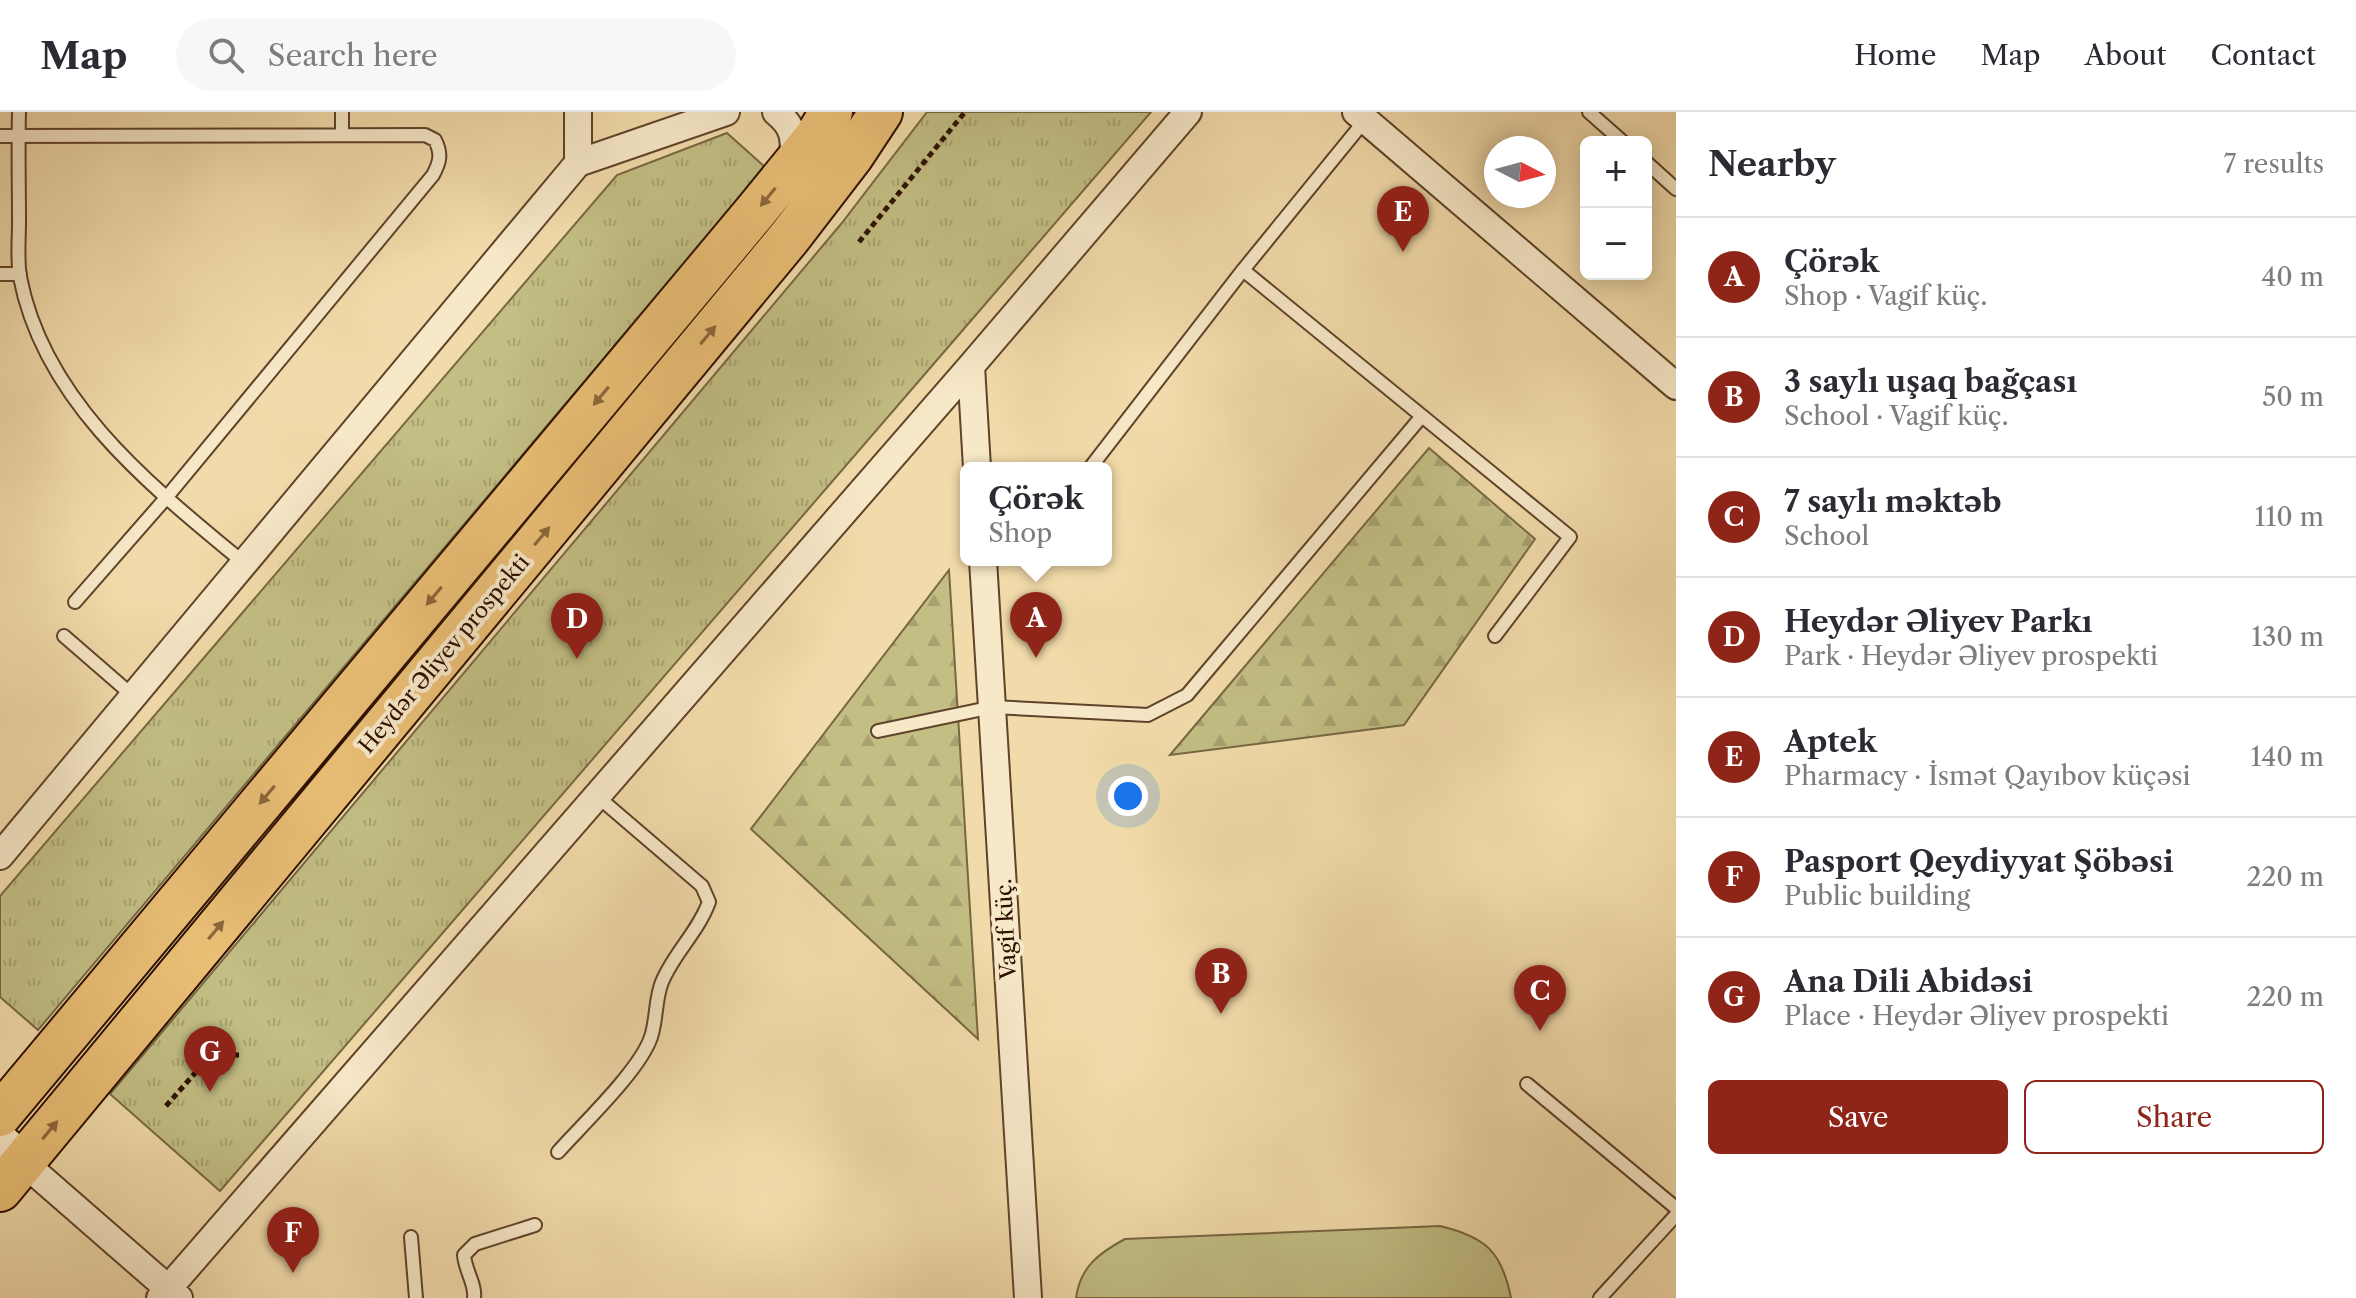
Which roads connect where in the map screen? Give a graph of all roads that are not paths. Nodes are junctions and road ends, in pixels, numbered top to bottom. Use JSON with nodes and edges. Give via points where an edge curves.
{"nodes":[{"id":1,"x":19,"y":112,"type":"edge"},
{"id":2,"x":342,"y":112,"type":"edge"},
{"id":3,"x":578,"y":112,"type":"edge"},
{"id":4,"x":726,"y":112,"type":"edge"},
{"id":5,"x":776,"y":112,"type":"edge"},
{"id":6,"x":831,"y":112,"type":"edge"},
{"id":7,"x":881,"y":112,"type":"edge"},
{"id":8,"x":1188,"y":112,"type":"edge"},
{"id":9,"x":1589,"y":112,"type":"edge"},
{"id":10,"x":1365,"y":115,"type":"edge"},
{"id":11,"x":342,"y":134,"type":"junction"},
{"id":12,"x":0,"y":136,"type":"edge"},
{"id":13,"x":18,"y":136,"type":"junction"},
{"id":14,"x":1616,"y":136,"type":"edge"},
{"id":15,"x":578,"y":163,"type":"junction"},
{"id":16,"x":794,"y":164,"type":"junction"},
{"id":17,"x":1652,"y":167,"type":"edge"},
{"id":18,"x":1676,"y":189,"type":"edge"},
{"id":19,"x":1243,"y":270,"type":"junction"},
{"id":20,"x":0,"y":274,"type":"edge"},
{"id":21,"x":20,"y":274,"type":"junction"},
{"id":22,"x":971,"y":366,"type":"junction"},
{"id":23,"x":1676,"y":386,"type":"edge"},
{"id":24,"x":1422,"y":416,"type":"junction"},
{"id":25,"x":977,"y":462,"type":"edge"},
{"id":26,"x":1095,"y":462,"type":"edge"},
{"id":27,"x":166,"y":498,"type":"junction"},
{"id":28,"x":245,"y":564,"type":"junction"},
{"id":29,"x":983,"y":566,"type":"edge"},
{"id":30,"x":75,"y":602,"type":"dead end"},
{"id":31,"x":64,"y":636,"type":"dead end"},
{"id":32,"x":1495,"y":636,"type":"dead end"},
{"id":33,"x":132,"y":695,"type":"junction"},
{"id":34,"x":993,"y":707,"type":"junction"},
{"id":35,"x":878,"y":731,"type":"dead end"},
{"id":36,"x":597,"y":796,"type":"junction"},
{"id":37,"x":0,"y":856,"type":"edge"},
{"id":38,"x":1527,"y":1084,"type":"dead end"},
{"id":39,"x":0,"y":1115,"type":"edge"},
{"id":40,"x":558,"y":1152,"type":"dead end"},
{"id":41,"x":8,"y":1165,"type":"edge"},
{"id":42,"x":1676,"y":1208,"type":"edge"},
{"id":43,"x":1676,"y":1215,"type":"edge"},
{"id":44,"x":535,"y":1225,"type":"dead end"},
{"id":45,"x":411,"y":1237,"type":"dead end"},
{"id":46,"x":169,"y":1295,"type":"edge"},
{"id":47,"x":416,"y":1298,"type":"edge"},
{"id":48,"x":474,"y":1298,"type":"edge"},
{"id":49,"x":1028,"y":1298,"type":"edge"},
{"id":50,"x":1600,"y":1298,"type":"edge"}],
"edges":[{"from":1,"to":13,"type":"lane"},
{"from":2,"to":11,"type":"lane"},
{"from":3,"to":15,"type":"street"},
{"from":4,"to":15,"type":"street"},
{"from":5,"to":16,"type":"street","via":[[789,122]]},
{"from":6,"to":16,"type":"main road","name":"Heydər Əliyev prospekti"},
{"from":41,"to":7,"type":"main road","name":"Heydər Əliyev prospekti","one_way":true,"via":[[789,238]]},
{"from":8,"to":22,"type":"street"},
{"from":9,"to":14,"type":"lane"},
{"from":10,"to":19,"type":"lane"},
{"from":10,"to":23,"type":"street"},
{"from":11,"to":13,"type":"lane"},
{"from":11,"to":27,"type":"lane","via":[[425,135],[435,140],[439,162]]},
{"from":12,"to":13,"type":"lane"},
{"from":13,"to":21,"type":"lane"},
{"from":15,"to":28,"type":"street"},
{"from":16,"to":39,"type":"main road","name":"Heydər Əliyev prospekti","one_way":true},
{"from":17,"to":18,"type":"lane"},
{"from":19,"to":24,"type":"lane"},
{"from":19,"to":26,"type":"lane"},
{"from":20,"to":21,"type":"lane"},
{"from":21,"to":27,"type":"lane","via":[[33,326],[63,384],[86,416]]},
{"from":22,"to":25,"type":"street"},
{"from":22,"to":36,"type":"street"},
{"from":24,"to":32,"type":"lane","via":[[1570,537]]},
{"from":24,"to":34,"type":"lane","via":[[1187,695],[1148,715]]},
{"from":27,"to":28,"type":"lane"},
{"from":27,"to":30,"type":"lane"},
{"from":28,"to":33,"type":"street"},
{"from":29,"to":34,"type":"street","name":"Vagif küç."},
{"from":31,"to":33,"type":"lane"},
{"from":33,"to":37,"type":"street"},
{"from":34,"to":35,"type":"lane"},
{"from":34,"to":49,"type":"street","name":"Vagif küç."},
{"from":36,"to":40,"type":"lane","via":[[702,886],[709,902],[661,984],[641,1058]]},
{"from":36,"to":46,"type":"street"},
{"from":38,"to":42,"type":"lane"},
{"from":41,"to":46,"type":"street"},
{"from":43,"to":50,"type":"lane"},
{"from":44,"to":48,"type":"lane","via":[[475,1244],[464,1255]]},
{"from":45,"to":47,"type":"lane"}]}
